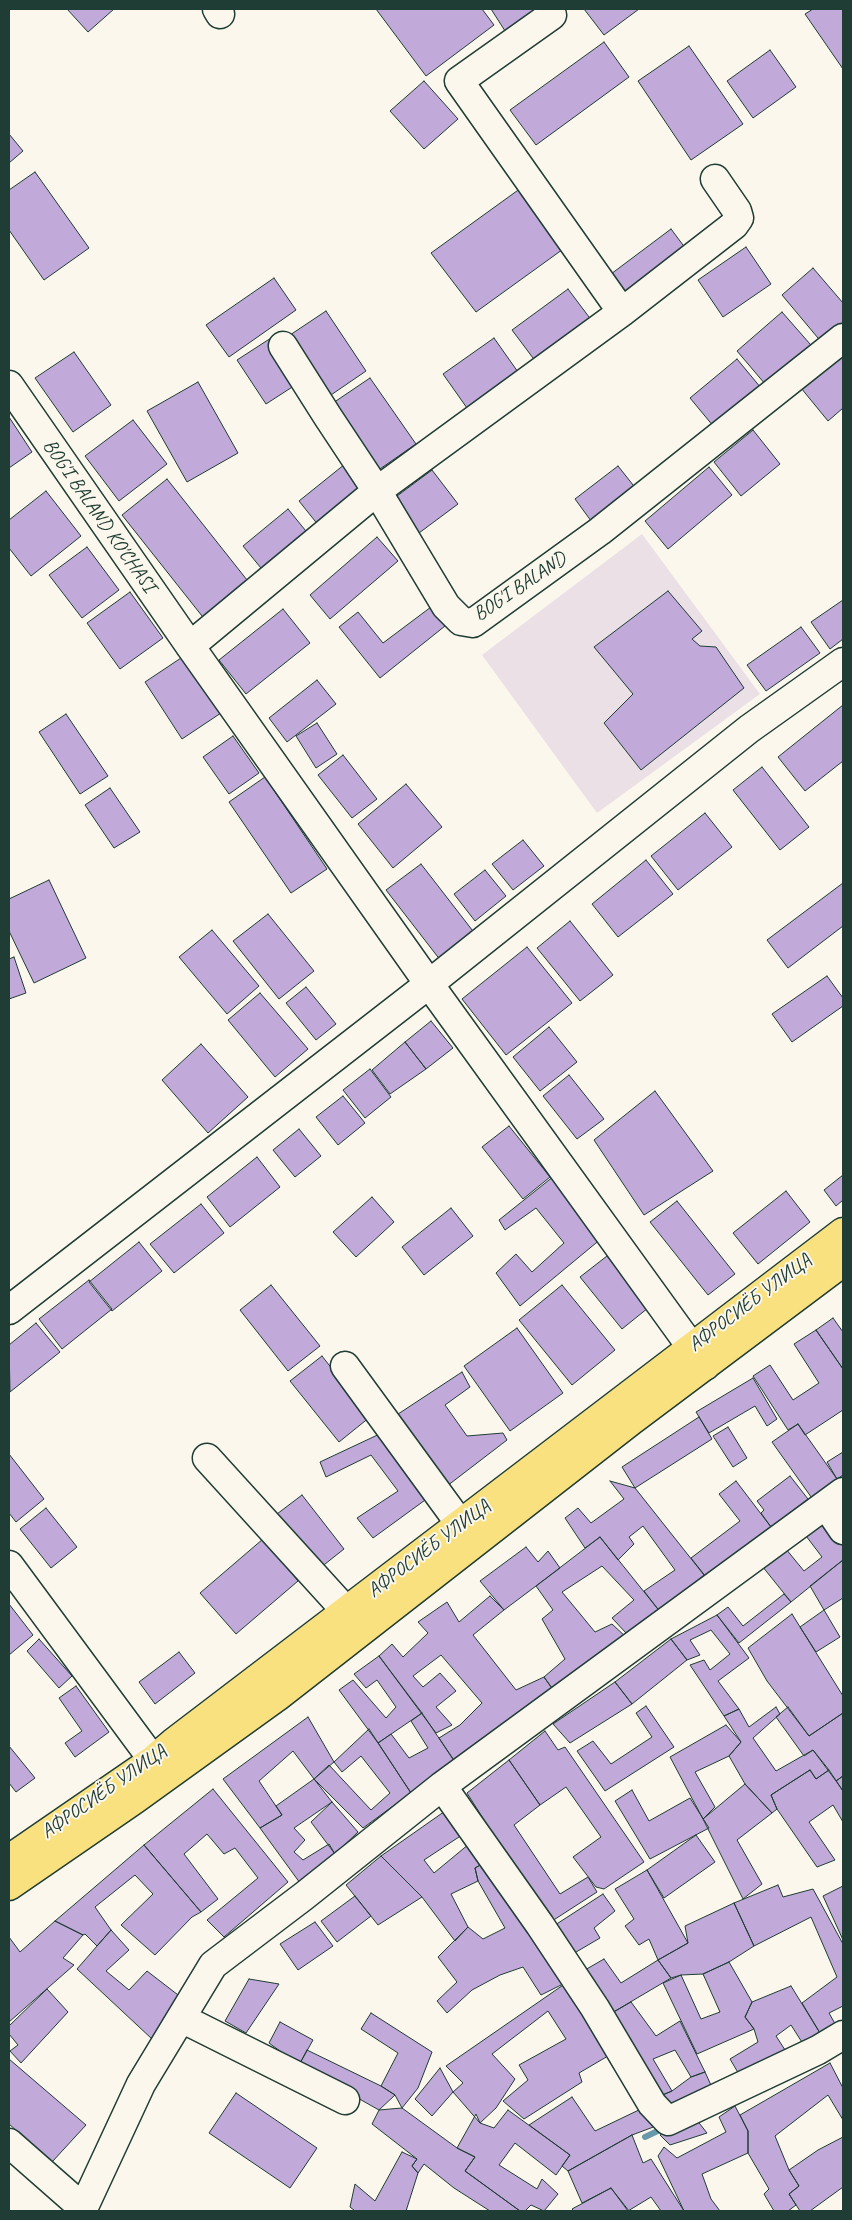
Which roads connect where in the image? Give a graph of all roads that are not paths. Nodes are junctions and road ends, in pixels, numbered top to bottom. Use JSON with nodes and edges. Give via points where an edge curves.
{"nodes":[{"id":1,"x":552,"y":15,"type":"dead end"},
{"id":2,"x":715,"y":179,"type":"dead end"},
{"id":3,"x":622,"y":312,"type":"junction"},
{"id":4,"x":843,"y":338,"type":"edge"},
{"id":5,"x":283,"y":346,"type":"dead end"},
{"id":6,"x":9,"y":385,"type":"edge"},
{"id":7,"x":377,"y":491,"type":"junction"},
{"id":8,"x":190,"y":646,"type":"junction"},
{"id":9,"x":843,"y":662,"type":"edge"},
{"id":10,"x":429,"y":984,"type":"junction"},
{"id":11,"x":843,"y":1232,"type":"edge"},
{"id":12,"x":843,"y":1262,"type":"edge"},
{"id":13,"x":9,"y":1310,"type":"edge"},
{"id":14,"x":698,"y":1357,"type":"junction"},
{"id":15,"x":345,"y":1366,"type":"dead end"},
{"id":16,"x":207,"y":1458,"type":"dead end"},
{"id":17,"x":835,"y":1499,"type":"edge"},
{"id":18,"x":461,"y":1525,"type":"junction"},
{"id":19,"x":843,"y":1530,"type":"edge"},
{"id":20,"x":9,"y":1565,"type":"edge"},
{"id":21,"x":347,"y":1612,"type":"junction"},
{"id":22,"x":153,"y":1760,"type":"junction"},
{"id":23,"x":442,"y":1786,"type":"junction"},
{"id":24,"x":9,"y":1859,"type":"edge"},
{"id":25,"x":9,"y":1886,"type":"edge"},
{"id":26,"x":181,"y":2018,"type":"junction"},
{"id":27,"x":843,"y":2035,"type":"edge"},
{"id":28,"x":345,"y":2100,"type":"dead end"},
{"id":29,"x":9,"y":2143,"type":"edge"},
{"id":30,"x":82,"y":2209,"type":"edge"}],
"edges":[{"from":1,"to":3,"type":"street","via":[[459,81]]},
{"from":2,"to":3,"type":"street","via":[[739,218]]},
{"from":3,"to":7,"type":"street"},
{"from":4,"to":7,"type":"street","name":"BOG'I BALAND","via":[[600,532],[473,622],[461,621],[446,606]]},
{"from":5,"to":7,"type":"street","name":"BOG'I BALAND"},
{"from":6,"to":8,"type":"street","name":"BOG'I BALAND KO'CHASI"},
{"from":7,"to":8,"type":"street"},
{"from":8,"to":10,"type":"street","name":"BOG'I BALAND KO'CHASI"},
{"from":9,"to":10,"type":"street","via":[[749,729]]},
{"from":10,"to":13,"type":"street"},
{"from":10,"to":14,"type":"street","name":"BOG'I BALAND KO'CHASI"},
{"from":11,"to":14,"type":"main road","name":"АФРОСИЁБ УЛИЦА"},
{"from":12,"to":14,"type":"main road","name":"АФРОСИЁБ УЛИЦА"},
{"from":14,"to":18,"type":"main road","name":"АФРОСИЁБ УЛИЦА"},
{"from":14,"to":25,"type":"main road","name":"АФРОСИЁБ УЛИЦА","via":[[278,1696]]},
{"from":15,"to":18,"type":"street"},
{"from":16,"to":21,"type":"street"},
{"from":17,"to":19,"type":"street"},
{"from":17,"to":23,"type":"street"},
{"from":18,"to":21,"type":"main road","name":"АФРОСИЁБ УЛИЦА"},
{"from":20,"to":22,"type":"street"},
{"from":21,"to":22,"type":"main road","name":"АФРОСИЁБ УЛИЦА"},
{"from":22,"to":24,"type":"main road","name":"АФРОСИЁБ УЛИЦА"},
{"from":23,"to":26,"type":"street","via":[[213,1965]]},
{"from":23,"to":27,"type":"street","via":[[595,2008],[652,2104],[668,2121]]},
{"from":26,"to":28,"type":"street"},
{"from":26,"to":30,"type":"street","via":[[141,2084]]},
{"from":29,"to":30,"type":"street"}]}
